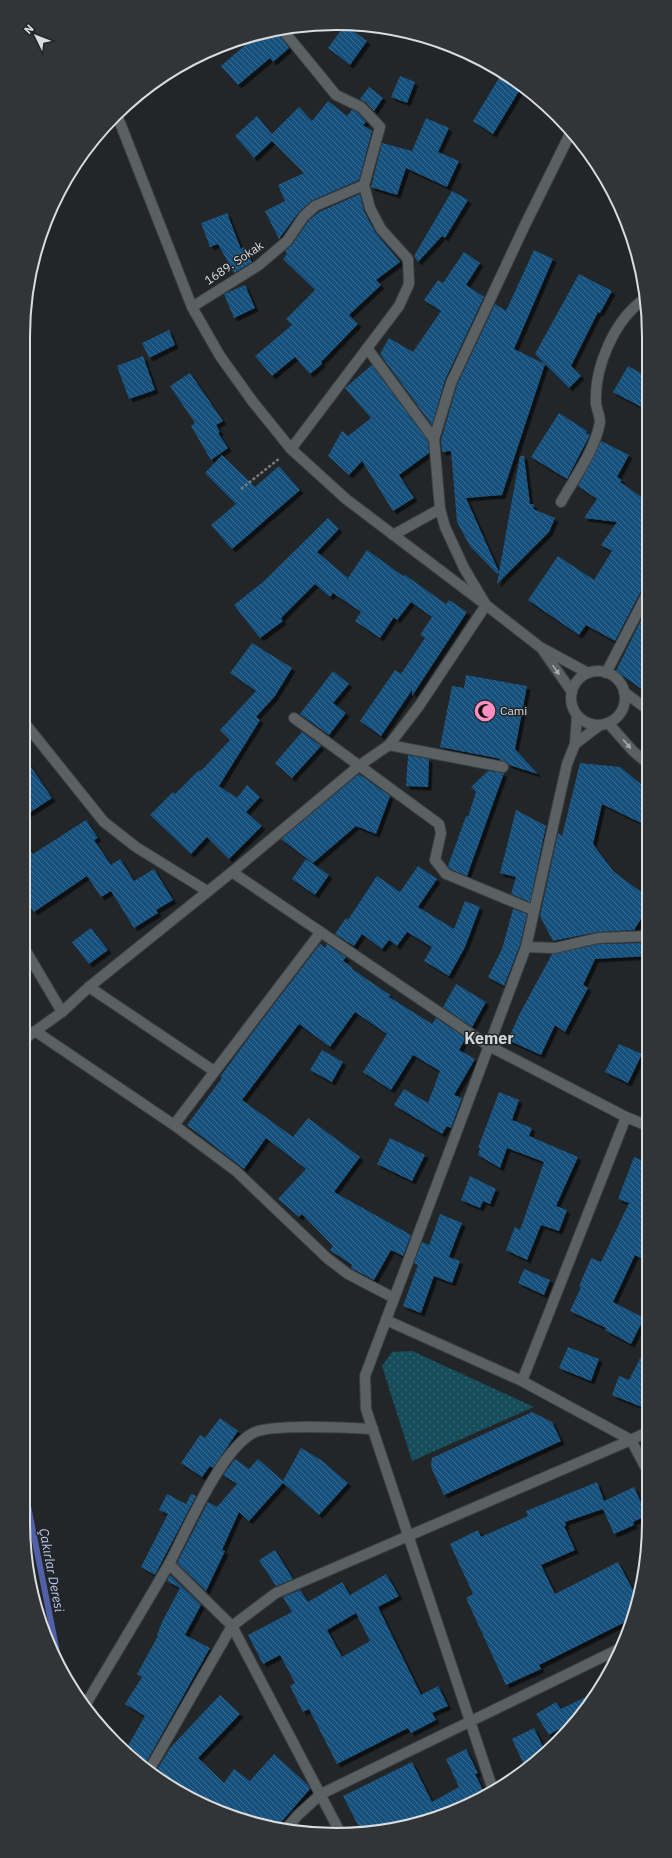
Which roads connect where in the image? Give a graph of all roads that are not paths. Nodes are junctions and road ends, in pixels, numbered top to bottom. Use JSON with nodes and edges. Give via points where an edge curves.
{"nodes":[{"id":1,"x":286,"y":34,"type":"edge"},
{"id":2,"x":119,"y":121,"type":"edge"},
{"id":3,"x":568,"y":137,"type":"edge"},
{"id":4,"x":364,"y":185,"type":"junction"},
{"id":5,"x":640,"y":304,"type":"edge"},
{"id":6,"x":192,"y":307,"type":"junction"},
{"id":7,"x":367,"y":348,"type":"junction"},
{"id":8,"x":434,"y":439,"type":"junction"},
{"id":9,"x":291,"y":449,"type":"junction"},
{"id":10,"x":561,"y":502,"type":"dead end"},
{"id":11,"x":440,"y":509,"type":"junction"},
{"id":12,"x":394,"y":535,"type":"junction"},
{"id":13,"x":642,"y":604,"type":"edge"},
{"id":14,"x":486,"y":605,"type":"junction"},
{"id":15,"x":540,"y":647,"type":"junction"},
{"id":16,"x":588,"y":673,"type":"junction"},
{"id":17,"x":606,"y":673,"type":"junction"},
{"id":18,"x":572,"y":692,"type":"junction"},
{"id":19,"x":624,"y":692,"type":"junction"},
{"id":20,"x":642,"y":705,"type":"edge"},
{"id":21,"x":577,"y":716,"type":"junction"},
{"id":22,"x":294,"y":718,"type":"dead end"},
{"id":23,"x":604,"y":724,"type":"junction"},
{"id":24,"x":30,"y":730,"type":"edge"},
{"id":25,"x":575,"y":744,"type":"junction"},
{"id":26,"x":389,"y":745,"type":"junction"},
{"id":27,"x":642,"y":759,"type":"edge"},
{"id":28,"x":360,"y":765,"type":"junction"},
{"id":29,"x":504,"y":767,"type":"dead end"},
{"id":30,"x":232,"y":872,"type":"junction"},
{"id":31,"x":207,"y":891,"type":"junction"},
{"id":32,"x":533,"y":910,"type":"junction"},
{"id":33,"x":320,"y":932,"type":"junction"},
{"id":34,"x":642,"y":936,"type":"edge"},
{"id":35,"x":526,"y":947,"type":"junction"},
{"id":36,"x":30,"y":958,"type":"edge"},
{"id":37,"x":89,"y":987,"type":"junction"},
{"id":38,"x":62,"y":1012,"type":"junction"},
{"id":39,"x":35,"y":1031,"type":"junction"},
{"id":40,"x":30,"y":1035,"type":"edge"},
{"id":41,"x":489,"y":1046,"type":"junction"},
{"id":42,"x":214,"y":1071,"type":"junction"},
{"id":43,"x":626,"y":1117,"type":"junction"},
{"id":44,"x":642,"y":1124,"type":"edge"},
{"id":45,"x":174,"y":1125,"type":"junction"},
{"id":46,"x":394,"y":1298,"type":"junction"},
{"id":47,"x":386,"y":1320,"type":"junction"},
{"id":48,"x":522,"y":1381,"type":"junction"},
{"id":49,"x":373,"y":1429,"type":"junction"},
{"id":50,"x":642,"y":1434,"type":"edge"},
{"id":51,"x":631,"y":1440,"type":"junction"},
{"id":52,"x":642,"y":1461,"type":"edge"},
{"id":53,"x":408,"y":1535,"type":"junction"},
{"id":54,"x":168,"y":1564,"type":"junction"},
{"id":55,"x":232,"y":1626,"type":"junction"},
{"id":56,"x":612,"y":1652,"type":"edge"},
{"id":57,"x":88,"y":1701,"type":"edge"},
{"id":58,"x":471,"y":1721,"type":"junction"},
{"id":59,"x":151,"y":1766,"type":"edge"},
{"id":60,"x":492,"y":1785,"type":"edge"},
{"id":61,"x":321,"y":1794,"type":"junction"},
{"id":62,"x":290,"y":1824,"type":"edge"},
{"id":63,"x":338,"y":1828,"type":"edge"}],
"edges":[{"from":1,"to":4,"type":"street","via":[[336,95],[361,107],[380,127]]},
{"from":2,"to":6,"type":"street"},
{"from":3,"to":8,"type":"street","via":[[451,383]]},
{"from":4,"to":6,"type":"street","name":"1689. Sokak","via":[[315,206],[304,216],[287,241],[259,265]]},
{"from":4,"to":7,"type":"street","via":[[370,208],[381,230],[408,259],[409,284],[399,306]]},
{"from":5,"to":10,"type":"street","via":[[619,324],[603,358],[596,404],[600,421],[594,442]]},
{"from":6,"to":9,"type":"street","via":[[220,356]]},
{"from":7,"to":8,"type":"street"},
{"from":7,"to":9,"type":"street"},
{"from":8,"to":11,"type":"street"},
{"from":9,"to":12,"type":"street","via":[[346,499]]},
{"from":11,"to":12,"type":"street"},
{"from":11,"to":14,"type":"street","via":[[445,527],[464,568]]},
{"from":12,"to":14,"type":"street"},
{"from":13,"to":17,"type":"street"},
{"from":14,"to":15,"type":"street"},
{"from":14,"to":26,"type":"street","via":[[419,706]]},
{"from":15,"to":16,"type":"street"},
{"from":15,"to":18,"type":"street","one_way":true},
{"from":16,"to":17,"type":"street"},
{"from":16,"to":18,"type":"street","via":[[581,678]]},
{"from":17,"to":19,"type":"street","via":[[614,677]]},
{"from":18,"to":21,"type":"street","via":[[571,700]]},
{"from":19,"to":20,"type":"street"},
{"from":19,"to":23,"type":"street","via":[[625,702],[622,711],[616,718]]},
{"from":21,"to":23,"type":"street","via":[[591,725]]},
{"from":21,"to":25,"type":"street"},
{"from":22,"to":28,"type":"street"},
{"from":23,"to":25,"type":"street"},
{"from":23,"to":27,"type":"street","one_way":true},
{"from":24,"to":31,"type":"street","via":[[104,822],[136,847]]},
{"from":25,"to":32,"type":"street","via":[[567,764]]},
{"from":26,"to":28,"type":"street"},
{"from":26,"to":29,"type":"street"},
{"from":28,"to":30,"type":"street"},
{"from":28,"to":32,"type":"street","via":[[439,824],[441,833],[435,860],[446,874]]},
{"from":30,"to":31,"type":"street"},
{"from":30,"to":33,"type":"street"},
{"from":31,"to":37,"type":"street"},
{"from":32,"to":35,"type":"street"},
{"from":33,"to":41,"type":"street"},
{"from":33,"to":42,"type":"street"},
{"from":34,"to":35,"type":"street","via":[[598,938],[555,948]]},
{"from":35,"to":41,"type":"street"},
{"from":36,"to":38,"type":"street"},
{"from":37,"to":38,"type":"street"},
{"from":37,"to":42,"type":"street"},
{"from":38,"to":39,"type":"street"},
{"from":39,"to":40,"type":"street"},
{"from":39,"to":45,"type":"street"},
{"from":41,"to":43,"type":"street"},
{"from":41,"to":46,"type":"street"},
{"from":42,"to":45,"type":"street"},
{"from":43,"to":44,"type":"street"},
{"from":43,"to":48,"type":"street"},
{"from":45,"to":46,"type":"street","via":[[236,1171],[327,1258],[348,1274]]},
{"from":46,"to":47,"type":"street"},
{"from":47,"to":48,"type":"street"},
{"from":47,"to":49,"type":"street","via":[[366,1376],[366,1409]]},
{"from":48,"to":51,"type":"street"},
{"from":49,"to":53,"type":"street"},
{"from":49,"to":54,"type":"street","via":[[273,1428],[254,1433],[236,1445],[220,1468]]},
{"from":50,"to":51,"type":"street"},
{"from":51,"to":52,"type":"street"},
{"from":51,"to":53,"type":"street"},
{"from":53,"to":55,"type":"street","via":[[276,1593]]},
{"from":53,"to":58,"type":"street"},
{"from":54,"to":55,"type":"street"},
{"from":54,"to":57,"type":"street"},
{"from":55,"to":59,"type":"street"},
{"from":55,"to":61,"type":"street"},
{"from":56,"to":58,"type":"street"},
{"from":58,"to":60,"type":"street"},
{"from":58,"to":61,"type":"street"},
{"from":61,"to":62,"type":"street"},
{"from":61,"to":63,"type":"street"}]}
